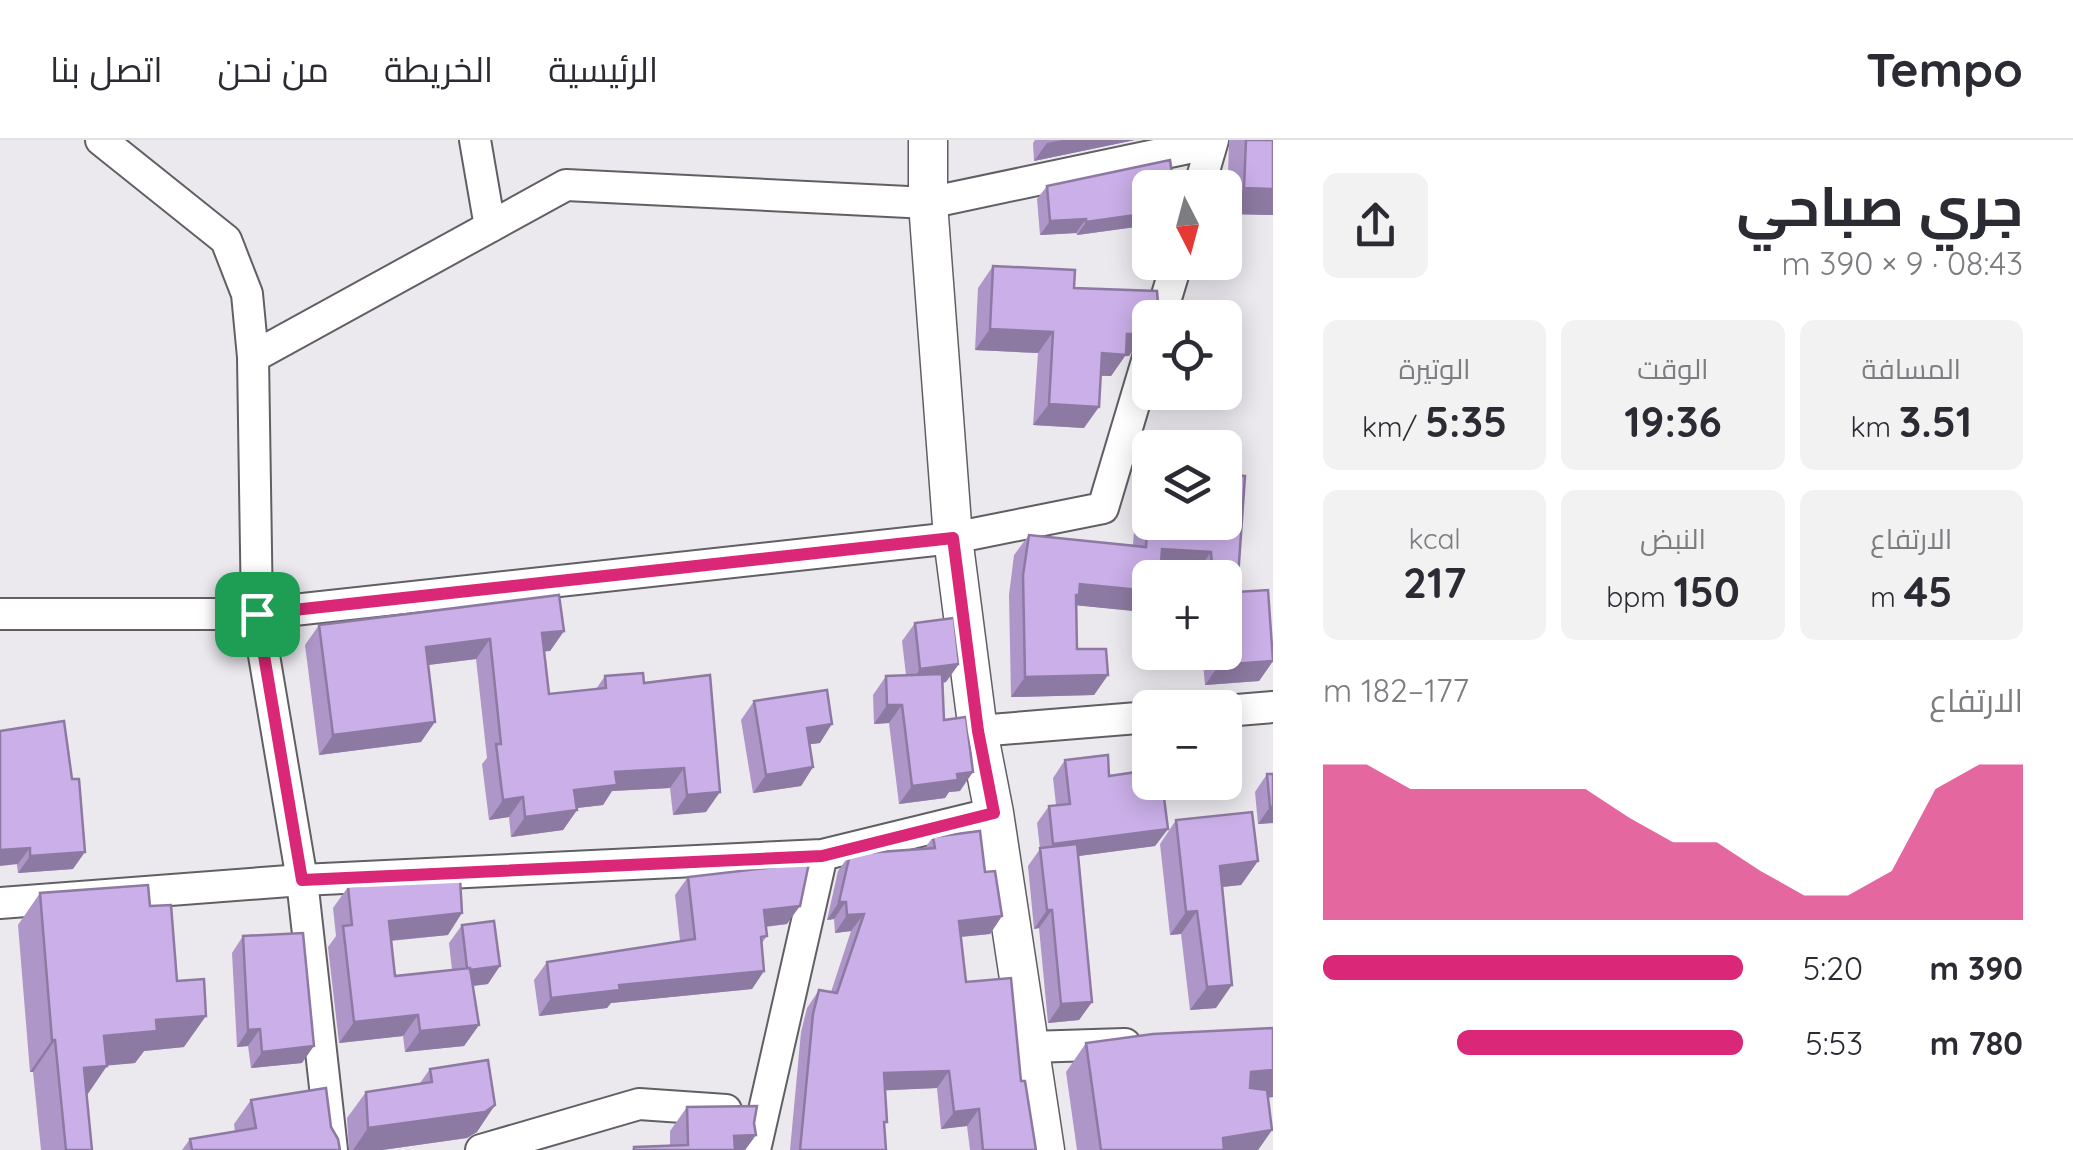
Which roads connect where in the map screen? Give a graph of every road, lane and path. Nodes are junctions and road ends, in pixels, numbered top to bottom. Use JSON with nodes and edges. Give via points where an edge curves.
{"nodes":[{"id":1,"x":101,"y":140,"type":"edge"},
{"id":2,"x":475,"y":140,"type":"edge"},
{"id":3,"x":928,"y":140,"type":"edge"},
{"id":4,"x":1212,"y":142,"type":"edge"},
{"id":5,"x":1204,"y":170,"type":"edge"},
{"id":6,"x":928,"y":203,"type":"junction"},
{"id":7,"x":490,"y":226,"type":"junction"},
{"id":8,"x":252,"y":357,"type":"junction"},
{"id":9,"x":1133,"y":410,"type":"edge"},
{"id":10,"x":953,"y":538,"type":"junction"},
{"id":11,"x":0,"y":614,"type":"edge"},
{"id":12,"x":257,"y":614,"type":"junction"},
{"id":13,"x":1273,"y":707,"type":"edge"},
{"id":14,"x":1242,"y":710,"type":"edge"},
{"id":15,"x":1132,"y":718,"type":"edge"},
{"id":16,"x":978,"y":731,"type":"junction"},
{"id":17,"x":994,"y":813,"type":"junction"},
{"id":18,"x":822,"y":856,"type":"junction"},
{"id":19,"x":302,"y":880,"type":"junction"},
{"id":20,"x":0,"y":903,"type":"edge"},
{"id":21,"x":1161,"y":1042,"type":"edge"},
{"id":22,"x":1030,"y":1047,"type":"junction"},
{"id":23,"x":764,"y":1114,"type":"junction"},
{"id":24,"x":332,"y":1150,"type":"edge"},
{"id":25,"x":481,"y":1150,"type":"edge"},
{"id":26,"x":755,"y":1150,"type":"edge"},
{"id":27,"x":1046,"y":1150,"type":"edge"}],
"edges":[{"from":1,"to":8,"type":"street","via":[[226,240],[247,294]]},
{"from":2,"to":7,"type":"street"},
{"from":3,"to":6,"type":"street"},
{"from":4,"to":5,"type":"street"},
{"from":4,"to":6,"type":"street"},
{"from":6,"to":7,"type":"street","via":[[566,185]]},
{"from":6,"to":10,"type":"street"},
{"from":7,"to":8,"type":"street"},
{"from":8,"to":12,"type":"street"},
{"from":9,"to":10,"type":"street","via":[[1103,508]]},
{"from":10,"to":12,"type":"street"},
{"from":10,"to":16,"type":"street"},
{"from":11,"to":12,"type":"street"},
{"from":12,"to":19,"type":"street"},
{"from":13,"to":14,"type":"street"},
{"from":15,"to":16,"type":"street"},
{"from":16,"to":17,"type":"street"},
{"from":17,"to":18,"type":"street"},
{"from":17,"to":22,"type":"street"},
{"from":18,"to":19,"type":"street"},
{"from":18,"to":23,"type":"street"},
{"from":19,"to":20,"type":"street"},
{"from":19,"to":24,"type":"street"},
{"from":21,"to":22,"type":"street"},
{"from":22,"to":27,"type":"street"},
{"from":23,"to":25,"type":"street","via":[[640,1104]]},
{"from":23,"to":26,"type":"street"}]}
